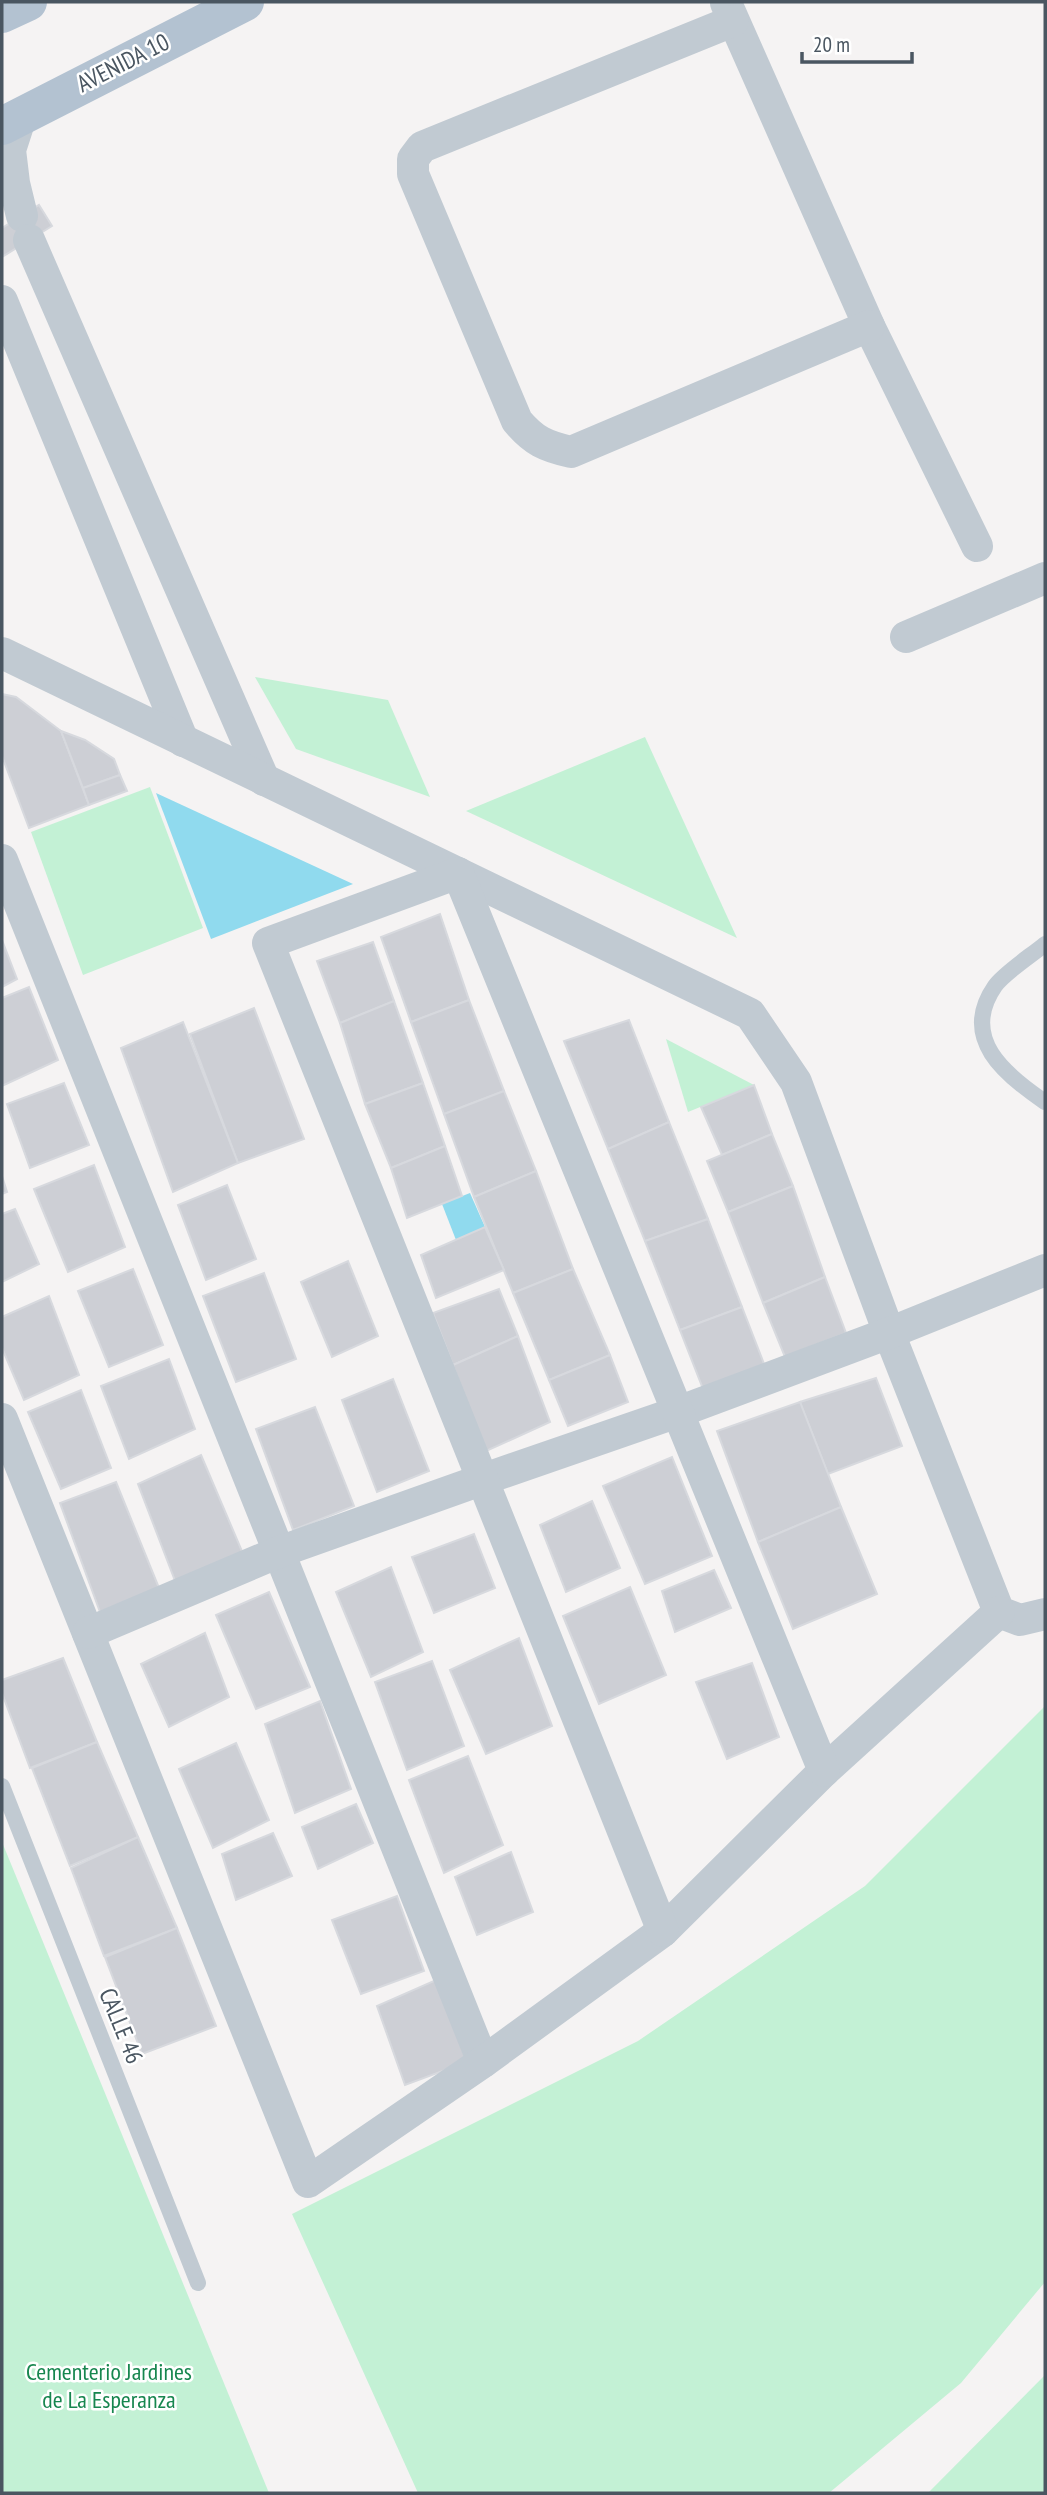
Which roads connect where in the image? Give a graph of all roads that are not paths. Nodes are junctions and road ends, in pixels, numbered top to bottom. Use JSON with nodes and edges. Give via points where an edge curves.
{"nodes":[{"id":1,"x":28,"y":2,"type":"edge"},
{"id":2,"x":244,"y":2,"type":"edge"},
{"id":3,"x":729,"y":11,"type":"edge"},
{"id":4,"x":2,"y":14,"type":"edge"},
{"id":5,"x":11,"y":121,"type":"edge"},
{"id":6,"x":2,"y":301,"type":"edge"},
{"id":7,"x":869,"y":326,"type":"junction"},
{"id":8,"x":977,"y":546,"type":"dead end"},
{"id":9,"x":1045,"y":578,"type":"edge"},
{"id":10,"x":906,"y":637,"type":"dead end"},
{"id":11,"x":2,"y":653,"type":"edge"},
{"id":12,"x":183,"y":741,"type":"junction"},
{"id":13,"x":264,"y":780,"type":"junction"},
{"id":14,"x":2,"y":860,"type":"edge"},
{"id":15,"x":458,"y":873,"type":"junction"},
{"id":16,"x":1045,"y":944,"type":"edge"},
{"id":17,"x":1045,"y":1102,"type":"edge"},
{"id":18,"x":1045,"y":1270,"type":"edge"},
{"id":19,"x":889,"y":1333,"type":"junction"},
{"id":20,"x":678,"y":1412,"type":"junction"},
{"id":21,"x":2,"y":1419,"type":"edge"},
{"id":22,"x":484,"y":1479,"type":"junction"},
{"id":23,"x":279,"y":1552,"type":"junction"},
{"id":24,"x":999,"y":1612,"type":"junction"},
{"id":25,"x":1045,"y":1614,"type":"edge"},
{"id":26,"x":88,"y":1633,"type":"junction"},
{"id":27,"x":824,"y":1771,"type":"junction"},
{"id":28,"x":2,"y":1786,"type":"edge"},
{"id":29,"x":663,"y":1931,"type":"junction"},
{"id":30,"x":483,"y":2062,"type":"junction"},
{"id":31,"x":198,"y":2283,"type":"dead end"}],
"edges":[{"from":1,"to":4,"type":"main road"},
{"from":2,"to":5,"type":"main road","name":"AVENIDA 10"},
{"from":3,"to":7,"type":"street"},
{"from":3,"to":7,"type":"street","via":[[422,148],[413,159],[413,174],[517,421],[531,437],[571,452]]},
{"from":5,"to":13,"type":"street","via":[[14,183],[25,228]]},
{"from":6,"to":12,"type":"street"},
{"from":7,"to":8,"type":"street"},
{"from":9,"to":10,"type":"street"},
{"from":11,"to":12,"type":"street"},
{"from":12,"to":13,"type":"street"},
{"from":13,"to":15,"type":"street"},
{"from":14,"to":23,"type":"street"},
{"from":15,"to":19,"type":"street","via":[[750,1014],[796,1082]]},
{"from":15,"to":20,"type":"street"},
{"from":15,"to":22,"type":"street","via":[[268,943]]},
{"from":16,"to":17,"type":"lane","via":[[996,985],[981,1017],[987,1051],[1016,1082]]},
{"from":18,"to":19,"type":"street"},
{"from":19,"to":20,"type":"street"},
{"from":19,"to":24,"type":"street"},
{"from":20,"to":22,"type":"street"},
{"from":20,"to":27,"type":"street"},
{"from":21,"to":26,"type":"street"},
{"from":22,"to":23,"type":"street"},
{"from":22,"to":29,"type":"street"},
{"from":23,"to":26,"type":"street"},
{"from":23,"to":30,"type":"street"},
{"from":24,"to":25,"type":"street","via":[[1020,1619]]},
{"from":24,"to":27,"type":"street"},
{"from":26,"to":30,"type":"street","via":[[308,2182]]},
{"from":27,"to":29,"type":"street"},
{"from":28,"to":31,"type":"lane","name":"CALLE 46"},
{"from":29,"to":30,"type":"street"}]}
